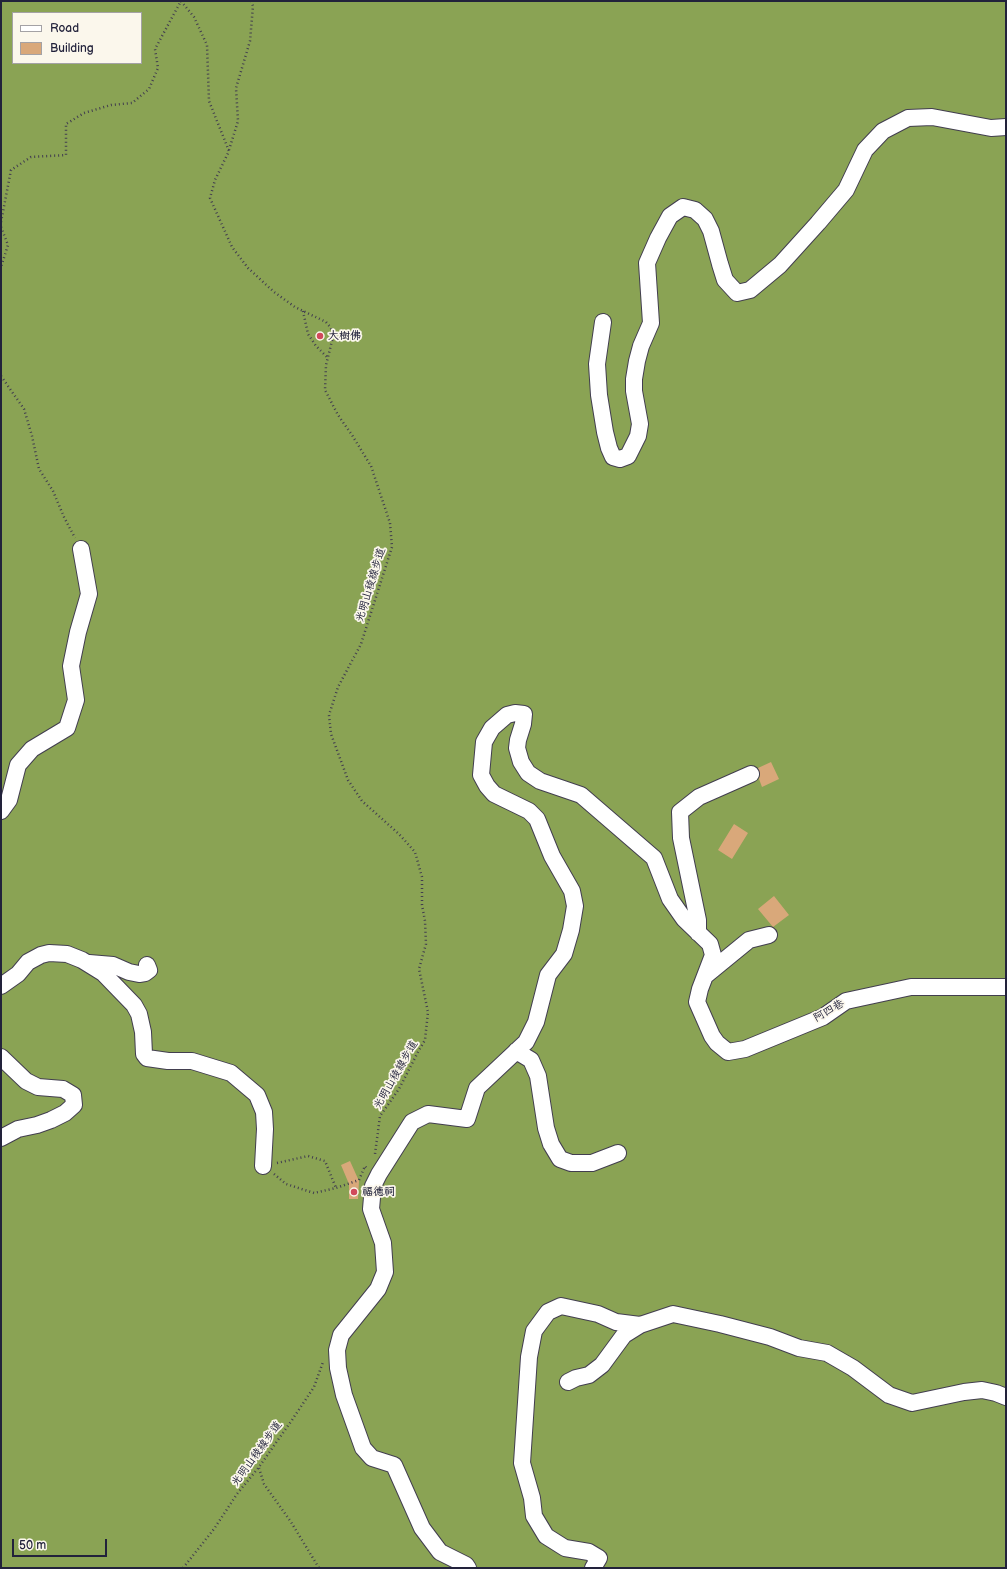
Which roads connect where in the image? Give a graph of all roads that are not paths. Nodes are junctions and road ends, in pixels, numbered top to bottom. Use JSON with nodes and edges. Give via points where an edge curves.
{"nodes":[{"id":1,"x":1006,"y":127,"type":"edge"},
{"id":2,"x":603,"y":322,"type":"dead end"},
{"id":3,"x":81,"y":549,"type":"road end"},
{"id":4,"x":751,"y":774,"type":"dead end"},
{"id":5,"x":1,"y":811,"type":"edge"},
{"id":6,"x":698,"y":933,"type":"junction"},
{"id":7,"x":769,"y":935,"type":"dead end"},
{"id":8,"x":87,"y":963,"type":"junction"},
{"id":9,"x":147,"y":965,"type":"dead end"},
{"id":10,"x":702,"y":983,"type":"junction"},
{"id":11,"x":1,"y":986,"type":"edge"},
{"id":12,"x":1006,"y":987,"type":"edge"},
{"id":13,"x":516,"y":1051,"type":"junction"},
{"id":14,"x":1,"y":1058,"type":"edge"},
{"id":15,"x":1,"y":1138,"type":"edge"},
{"id":16,"x":618,"y":1154,"type":"dead end"},
{"id":17,"x":263,"y":1166,"type":"road end"},
{"id":18,"x":640,"y":1325,"type":"junction"},
{"id":19,"x":568,"y":1382,"type":"dead end"},
{"id":20,"x":1006,"y":1397,"type":"edge"},
{"id":21,"x":468,"y":1568,"type":"edge"},
{"id":22,"x":593,"y":1568,"type":"edge"}],
"edges":[{"from":1,"to":2,"type":"lane","via":[[991,128],[932,117],[908,118],[883,131],[865,150],[846,190],[818,223],[780,265],[750,290],[737,294],[725,280],[706,219],[695,210],[683,207],[670,216],[647,263],[651,323],[641,346],[634,379],[640,424],[638,436],[628,456],[620,459],[613,457],[609,448],[599,395],[597,364]]},
{"from":3,"to":5,"type":"lane","via":[[89,594],[71,666],[76,700],[67,728],[32,749],[18,765],[9,800]]},
{"from":4,"to":6,"type":"lane","via":[[699,797],[680,812],[681,838],[698,920]]},
{"from":6,"to":10,"type":"lane","via":[[710,944],[713,955]]},
{"from":6,"to":13,"type":"lane","via":[[670,899],[654,858],[581,794],[540,781],[528,773],[520,762],[517,748],[524,714],[515,713],[500,720],[484,742],[481,775],[494,794],[529,811],[537,819],[552,856],[572,892],[575,906],[564,954],[548,975],[536,1022],[526,1042]]},
{"from":7,"to":10,"type":"lane","via":[[749,940]]},
{"from":8,"to":9,"type":"lane","via":[[113,965],[139,974],[149,970]]},
{"from":8,"to":11,"type":"lane","via":[[67,954],[41,955],[28,962],[18,974]]},
{"from":8,"to":17,"type":"lane","via":[[103,973],[134,1005],[139,1014],[144,1054],[147,1058],[192,1061],[231,1073],[257,1095],[264,1112],[266,1129]]},
{"from":10,"to":12,"type":"lane","name":"阿四巷","via":[[697,1002],[712,1036],[728,1052],[745,1048],[823,1017],[846,1000],[911,987]]},
{"from":13,"to":16,"type":"lane","via":[[531,1060],[538,1076],[546,1128],[551,1144],[560,1159],[571,1163],[592,1163]]},
{"from":13,"to":21,"type":"lane","via":[[477,1088],[467,1119],[428,1114],[412,1122],[374,1184],[371,1209],[383,1243],[385,1272],[378,1289],[341,1335],[337,1350],[344,1395],[364,1448],[372,1458],[394,1465],[422,1528],[440,1552]]},
{"from":14,"to":15,"type":"lane","via":[[26,1081],[38,1087],[63,1089],[73,1095],[74,1106],[51,1120],[18,1128]]},
{"from":18,"to":19,"type":"lane","via":[[624,1335],[602,1366],[589,1375]]},
{"from":18,"to":20,"type":"lane","via":[[674,1314],[770,1337],[798,1348],[827,1353],[853,1368],[889,1395],[912,1403],[982,1390]]},
{"from":18,"to":22,"type":"lane","via":[[616,1322],[598,1314],[561,1306],[548,1312],[532,1338],[522,1463],[532,1498],[534,1516],[546,1536],[565,1548],[589,1552],[598,1558]]}]}
